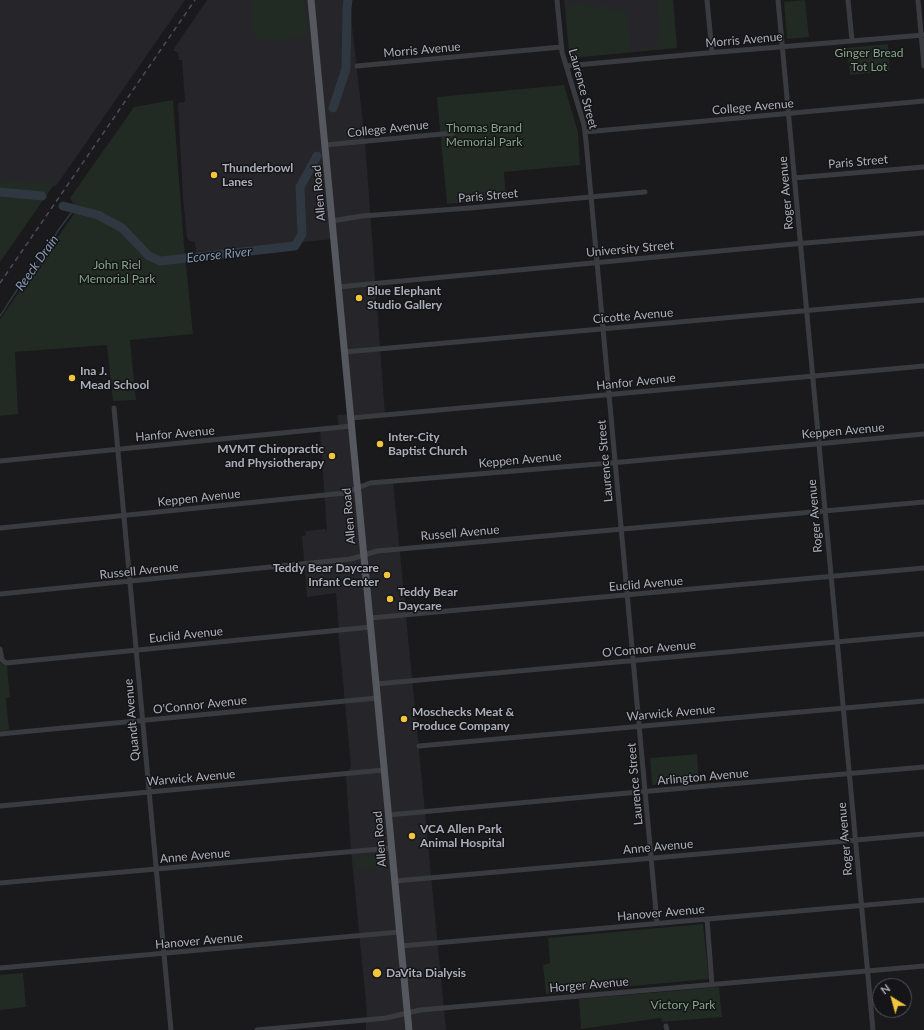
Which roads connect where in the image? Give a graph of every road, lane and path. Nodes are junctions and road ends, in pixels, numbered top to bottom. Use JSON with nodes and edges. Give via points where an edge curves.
{"nodes":[{"id":1,"x":311,"y":0,"type":"edge"},
{"id":2,"x":557,"y":0,"type":"edge"},
{"id":3,"x":707,"y":0,"type":"edge"},
{"id":4,"x":778,"y":0,"type":"edge"},
{"id":5,"x":848,"y":0,"type":"edge"},
{"id":6,"x":918,"y":0,"type":"edge"},
{"id":7,"x":923,"y":35,"type":"edge"},
{"id":8,"x":852,"y":40,"type":"junction"},
{"id":9,"x":561,"y":47,"type":"junction"},
{"id":10,"x":782,"y":47,"type":"junction"},
{"id":11,"x":712,"y":52,"type":"junction"},
{"id":12,"x":357,"y":66,"type":"dead end"},
{"id":13,"x":566,"y":66,"type":"junction"},
{"id":14,"x":924,"y":66,"type":"edge"},
{"id":15,"x":924,"y":102,"type":"edge"},
{"id":16,"x":788,"y":114,"type":"junction"},
{"id":17,"x":585,"y":132,"type":"junction"},
{"id":18,"x":453,"y":133,"type":"dead end"},
{"id":19,"x":325,"y":145,"type":"junction"},
{"id":20,"x":924,"y":167,"type":"edge"},
{"id":21,"x":794,"y":178,"type":"junction"},
{"id":22,"x":645,"y":192,"type":"dead end"},
{"id":23,"x":590,"y":198,"type":"junction"},
{"id":24,"x":332,"y":221,"type":"junction"},
{"id":25,"x":924,"y":233,"type":"edge"},
{"id":26,"x":800,"y":244,"type":"junction"},
{"id":27,"x":597,"y":262,"type":"junction"},
{"id":28,"x":338,"y":286,"type":"junction"},
{"id":29,"x":924,"y":300,"type":"edge"},
{"id":30,"x":807,"y":311,"type":"junction"},
{"id":31,"x":603,"y":329,"type":"junction"},
{"id":32,"x":345,"y":352,"type":"junction"},
{"id":33,"x":924,"y":366,"type":"edge"},
{"id":34,"x":812,"y":375,"type":"junction"},
{"id":35,"x":609,"y":395,"type":"junction"},
{"id":36,"x":114,"y":408,"type":"dead end"},
{"id":37,"x":351,"y":418,"type":"junction"},
{"id":38,"x":352,"y":426,"type":"junction"},
{"id":39,"x":924,"y":434,"type":"edge"},
{"id":40,"x":819,"y":444,"type":"junction"},
{"id":41,"x":118,"y":449,"type":"junction"},
{"id":42,"x":0,"y":461,"type":"edge"},
{"id":43,"x":615,"y":462,"type":"junction"},
{"id":44,"x":358,"y":488,"type":"junction"},
{"id":45,"x":924,"y":502,"type":"edge"},
{"id":46,"x":825,"y":512,"type":"junction"},
{"id":47,"x":123,"y":516,"type":"junction"},
{"id":48,"x":0,"y":528,"type":"edge"},
{"id":49,"x":622,"y":530,"type":"junction"},
{"id":50,"x":364,"y":555,"type":"junction"},
{"id":51,"x":924,"y":568,"type":"edge"},
{"id":52,"x":831,"y":577,"type":"junction"},
{"id":53,"x":129,"y":582,"type":"junction"},
{"id":54,"x":0,"y":594,"type":"edge"},
{"id":55,"x":628,"y":595,"type":"junction"},
{"id":56,"x":370,"y":618,"type":"junction"},
{"id":57,"x":371,"y":627,"type":"junction"},
{"id":58,"x":924,"y":634,"type":"edge"},
{"id":59,"x":837,"y":643,"type":"junction"},
{"id":60,"x":0,"y":649,"type":"edge"},
{"id":61,"x":136,"y":650,"type":"junction"},
{"id":62,"x":634,"y":661,"type":"junction"},
{"id":63,"x":376,"y":684,"type":"junction"},
{"id":64,"x":377,"y":698,"type":"junction"},
{"id":65,"x":924,"y":701,"type":"edge"},
{"id":66,"x":843,"y":708,"type":"junction"},
{"id":67,"x":142,"y":721,"type":"junction"},
{"id":68,"x":640,"y":726,"type":"junction"},
{"id":69,"x":0,"y":734,"type":"edge"},
{"id":70,"x":419,"y":746,"type":"dead end"},
{"id":71,"x":924,"y":767,"type":"edge"},
{"id":72,"x":384,"y":770,"type":"junction"},
{"id":73,"x":849,"y":774,"type":"junction"},
{"id":74,"x":646,"y":791,"type":"junction"},
{"id":75,"x":148,"y":792,"type":"junction"},
{"id":76,"x":0,"y":806,"type":"edge"},
{"id":77,"x":388,"y":815,"type":"junction"},
{"id":78,"x":924,"y":834,"type":"edge"},
{"id":79,"x":856,"y":840,"type":"junction"},
{"id":80,"x":391,"y":848,"type":"junction"},
{"id":81,"x":651,"y":857,"type":"junction"},
{"id":82,"x":156,"y":870,"type":"junction"},
{"id":83,"x":395,"y":881,"type":"junction"},
{"id":84,"x":0,"y":883,"type":"edge"},
{"id":85,"x":924,"y":900,"type":"edge"},
{"id":86,"x":862,"y":906,"type":"junction"},
{"id":87,"x":707,"y":919,"type":"junction"},
{"id":88,"x":657,"y":924,"type":"junction"},
{"id":89,"x":399,"y":932,"type":"junction"},
{"id":90,"x":401,"y":946,"type":"junction"},
{"id":91,"x":164,"y":954,"type":"junction"},
{"id":92,"x":924,"y":966,"type":"edge"},
{"id":93,"x":0,"y":968,"type":"edge"},
{"id":94,"x":868,"y":971,"type":"junction"},
{"id":95,"x":712,"y":985,"type":"junction"},
{"id":96,"x":408,"y":1013,"type":"junction"},
{"id":97,"x":171,"y":1030,"type":"edge"},
{"id":98,"x":257,"y":1030,"type":"edge"},
{"id":99,"x":410,"y":1030,"type":"edge"},
{"id":100,"x":873,"y":1030,"type":"edge"}],
"edges":[{"from":1,"to":19,"type":"main road","name":"Allen Road"},
{"from":2,"to":9,"type":"street","name":"Laurence Street"},
{"from":3,"to":11,"type":"street"},
{"from":4,"to":10,"type":"street","name":"Roger Avenue"},
{"from":5,"to":8,"type":"street"},
{"from":6,"to":7,"type":"street"},
{"from":7,"to":8,"type":"street","name":"Morris Avenue"},
{"from":7,"to":14,"type":"street"},
{"from":8,"to":10,"type":"street","name":"Morris Avenue"},
{"from":9,"to":12,"type":"street","name":"Morris Avenue"},
{"from":9,"to":13,"type":"street","name":"Laurence Street"},
{"from":10,"to":11,"type":"street","name":"Morris Avenue"},
{"from":10,"to":16,"type":"street","name":"Roger Avenue"},
{"from":11,"to":13,"type":"street","name":"Morris Avenue"},
{"from":13,"to":17,"type":"street","name":"Laurence Street"},
{"from":15,"to":16,"type":"street","name":"College Avenue"},
{"from":16,"to":17,"type":"street","name":"College Avenue"},
{"from":16,"to":21,"type":"street","name":"Roger Avenue"},
{"from":17,"to":23,"type":"street","name":"Laurence Street"},
{"from":18,"to":19,"type":"street","name":"College Avenue"},
{"from":19,"to":24,"type":"main road","name":"Allen Road"},
{"from":20,"to":21,"type":"street","name":"Paris Street"},
{"from":21,"to":26,"type":"street","name":"Roger Avenue"},
{"from":22,"to":23,"type":"street","name":"Paris Street"},
{"from":23,"to":24,"type":"street","name":"Paris Street","via":[[362,216]]},
{"from":23,"to":27,"type":"street","name":"Laurence Street"},
{"from":24,"to":28,"type":"main road","name":"Allen Road"},
{"from":25,"to":26,"type":"street","name":"University Street"},
{"from":26,"to":27,"type":"street","name":"University Street"},
{"from":26,"to":30,"type":"street","name":"Roger Avenue"},
{"from":27,"to":28,"type":"street","name":"University Street"},
{"from":27,"to":31,"type":"street","name":"Laurence Street"},
{"from":28,"to":32,"type":"main road","name":"Allen Road"},
{"from":29,"to":30,"type":"street","name":"Cicotte Avenue"},
{"from":30,"to":31,"type":"street","name":"Cicotte Avenue"},
{"from":30,"to":34,"type":"street","name":"Roger Avenue"},
{"from":31,"to":32,"type":"street","name":"Cicotte Avenue"},
{"from":31,"to":35,"type":"street","name":"Laurence Street"},
{"from":32,"to":37,"type":"main road","name":"Allen Road"},
{"from":33,"to":34,"type":"street","name":"Hanfor Avenue"},
{"from":34,"to":35,"type":"street","name":"Hanfor Avenue"},
{"from":34,"to":40,"type":"street","name":"Roger Avenue"},
{"from":35,"to":37,"type":"street","name":"Hanfor Avenue"},
{"from":35,"to":43,"type":"street","name":"Laurence Street"},
{"from":36,"to":41,"type":"street","name":"Quandt Avenue"},
{"from":37,"to":38,"type":"main road","name":"Allen Road"},
{"from":38,"to":41,"type":"street","name":"Hanfor Avenue"},
{"from":38,"to":44,"type":"main road","name":"Allen Road"},
{"from":39,"to":40,"type":"street","name":"Keppen Avenue"},
{"from":40,"to":43,"type":"street","name":"Keppen Avenue"},
{"from":40,"to":46,"type":"street","name":"Roger Avenue"},
{"from":41,"to":42,"type":"street","name":"Hanfor Avenue"},
{"from":41,"to":47,"type":"street","name":"Quandt Avenue"},
{"from":43,"to":44,"type":"street","name":"Keppen Avenue","via":[[370,483]]},
{"from":43,"to":49,"type":"street","name":"Laurence Street"},
{"from":44,"to":47,"type":"street","name":"Keppen Avenue","via":[[345,493]]},
{"from":44,"to":50,"type":"main road","name":"Allen Road"},
{"from":45,"to":46,"type":"street","name":"Russell Avenue"},
{"from":46,"to":49,"type":"street","name":"Russell Avenue"},
{"from":46,"to":52,"type":"street","name":"Roger Avenue"},
{"from":47,"to":48,"type":"street","name":"Keppen Avenue"},
{"from":47,"to":53,"type":"street","name":"Quandt Avenue"},
{"from":49,"to":50,"type":"street","name":"Russell Avenue","via":[[400,548]]},
{"from":49,"to":55,"type":"street","name":"Laurence Street"},
{"from":50,"to":53,"type":"street","name":"Russell Avenue","via":[[351,559]]},
{"from":50,"to":56,"type":"main road","name":"Allen Road"},
{"from":51,"to":52,"type":"street","name":"Euclid Avenue"},
{"from":52,"to":55,"type":"street","name":"Euclid Avenue"},
{"from":52,"to":59,"type":"street","name":"Roger Avenue"},
{"from":53,"to":54,"type":"street","name":"Russell Avenue"},
{"from":53,"to":61,"type":"street","name":"Quandt Avenue"},
{"from":55,"to":56,"type":"street","name":"Euclid Avenue"},
{"from":55,"to":62,"type":"street","name":"Laurence Street"},
{"from":56,"to":57,"type":"main road","name":"Allen Road"},
{"from":57,"to":61,"type":"street","name":"Euclid Avenue"},
{"from":57,"to":63,"type":"main road","name":"Allen Road"},
{"from":58,"to":59,"type":"street","name":"O'Connor Avenue"},
{"from":59,"to":62,"type":"street","name":"O'Connor Avenue"},
{"from":59,"to":66,"type":"street","name":"Roger Avenue"},
{"from":60,"to":61,"type":"street","name":"Euclid Avenue","via":[[1,658],[6,663]]},
{"from":61,"to":67,"type":"street","name":"Quandt Avenue"},
{"from":62,"to":63,"type":"street","name":"O'Connor Avenue"},
{"from":62,"to":68,"type":"street","name":"Laurence Street"},
{"from":63,"to":64,"type":"main road","name":"Allen Road"},
{"from":64,"to":67,"type":"street","name":"O'Connor Avenue"},
{"from":64,"to":72,"type":"main road","name":"Allen Road"},
{"from":65,"to":66,"type":"street","name":"Warwick Avenue"},
{"from":66,"to":68,"type":"street","name":"Warwick Avenue"},
{"from":66,"to":73,"type":"street","name":"Roger Avenue"},
{"from":67,"to":69,"type":"street","name":"O'Connor Avenue"},
{"from":67,"to":75,"type":"street","name":"Quandt Avenue"},
{"from":68,"to":70,"type":"street","name":"Warwick Avenue"},
{"from":68,"to":74,"type":"street","name":"Laurence Street"},
{"from":71,"to":73,"type":"street","name":"Arlington Avenue"},
{"from":72,"to":75,"type":"street","name":"Warwick Avenue"},
{"from":72,"to":77,"type":"main road","name":"Allen Road"},
{"from":73,"to":74,"type":"street","name":"Arlington Avenue"},
{"from":73,"to":79,"type":"street","name":"Roger Avenue"},
{"from":74,"to":77,"type":"street","name":"Arlington Avenue"},
{"from":74,"to":81,"type":"street","name":"Laurence Street"},
{"from":75,"to":76,"type":"street","name":"Warwick Avenue"},
{"from":75,"to":82,"type":"street","name":"Quandt Avenue"},
{"from":77,"to":80,"type":"main road","name":"Allen Road"},
{"from":78,"to":79,"type":"street","name":"Anne Avenue"},
{"from":79,"to":81,"type":"street","name":"Anne Avenue"},
{"from":79,"to":86,"type":"street","name":"Roger Avenue"},
{"from":80,"to":82,"type":"street","name":"Anne Avenue"},
{"from":80,"to":83,"type":"main road","name":"Allen Road"},
{"from":81,"to":83,"type":"street","name":"Anne Avenue"},
{"from":81,"to":88,"type":"street","name":"Laurence Street"},
{"from":82,"to":84,"type":"street","name":"Anne Avenue"},
{"from":82,"to":91,"type":"street","name":"Quandt Avenue"},
{"from":83,"to":89,"type":"main road","name":"Allen Road"},
{"from":85,"to":86,"type":"street","name":"Hanover Avenue"},
{"from":86,"to":87,"type":"street","name":"Hanover Avenue"},
{"from":86,"to":94,"type":"street","name":"Roger Avenue"},
{"from":87,"to":88,"type":"street","name":"Hanover Avenue"},
{"from":87,"to":95,"type":"street"},
{"from":88,"to":90,"type":"street","name":"Hanover Avenue"},
{"from":89,"to":90,"type":"main road","name":"Allen Road"},
{"from":89,"to":91,"type":"street","name":"Hanover Avenue"},
{"from":90,"to":96,"type":"main road","name":"Allen Road"},
{"from":91,"to":93,"type":"street","name":"Hanover Avenue"},
{"from":91,"to":97,"type":"street","name":"Quandt Avenue"},
{"from":92,"to":94,"type":"street","name":"Horger Avenue"},
{"from":94,"to":95,"type":"street","name":"Horger Avenue"},
{"from":94,"to":100,"type":"street","name":"Roger Avenue"},
{"from":95,"to":96,"type":"street","name":"Horger Avenue"},
{"from":96,"to":98,"type":"street","name":"Horger Avenue","via":[[386,1018]]},
{"from":96,"to":99,"type":"main road","name":"Allen Road"}]}
